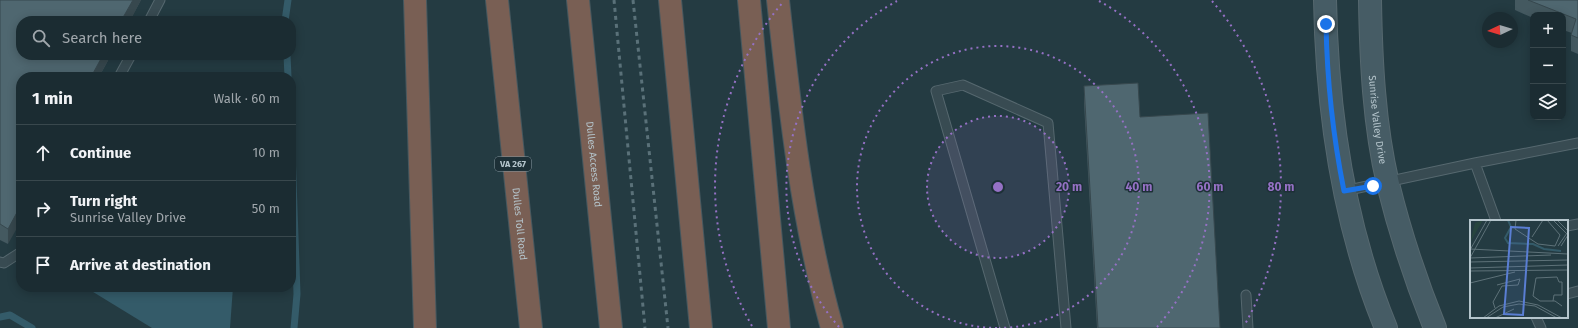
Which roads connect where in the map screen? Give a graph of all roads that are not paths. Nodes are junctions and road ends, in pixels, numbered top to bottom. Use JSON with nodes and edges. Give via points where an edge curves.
{"nodes":[{"id":1,"x":160,"y":0,"type":"edge"},
{"id":2,"x":415,"y":0,"type":"edge"},
{"id":3,"x":497,"y":0,"type":"edge"},
{"id":4,"x":578,"y":0,"type":"edge"},
{"id":5,"x":670,"y":0,"type":"edge"},
{"id":6,"x":749,"y":0,"type":"edge"},
{"id":7,"x":778,"y":0,"type":"edge"},
{"id":8,"x":1325,"y":0,"type":"edge"},
{"id":9,"x":1370,"y":0,"type":"edge"},
{"id":10,"x":152,"y":16,"type":"edge"},
{"id":11,"x":128,"y":60,"type":"edge"},
{"id":12,"x":122,"y":72,"type":"edge"},
{"id":13,"x":1578,"y":143,"type":"edge"},
{"id":14,"x":1475,"y":163,"type":"junction"},
{"id":15,"x":1388,"y":183,"type":"junction"},
{"id":16,"x":1344,"y":191,"type":"junction"},
{"id":17,"x":1496,"y":220,"type":"edge"},
{"id":18,"x":1578,"y":224,"type":"edge"},
{"id":19,"x":1568,"y":226,"type":"edge"},
{"id":20,"x":16,"y":255,"type":"edge"},
{"id":21,"x":0,"y":262,"type":"edge"},
{"id":22,"x":1578,"y":291,"type":"edge"},
{"id":23,"x":1568,"y":294,"type":"edge"},
{"id":24,"x":1246,"y":295,"type":"dead end"},
{"id":25,"x":1536,"y":318,"type":"edge"},
{"id":26,"x":425,"y":328,"type":"edge"},
{"id":27,"x":531,"y":328,"type":"edge"},
{"id":28,"x":611,"y":328,"type":"edge"},
{"id":29,"x":701,"y":328,"type":"edge"},
{"id":30,"x":779,"y":328,"type":"edge"},
{"id":31,"x":832,"y":328,"type":"edge"},
{"id":32,"x":1005,"y":328,"type":"edge"},
{"id":33,"x":1066,"y":328,"type":"edge"},
{"id":34,"x":1248,"y":328,"type":"edge"},
{"id":35,"x":1386,"y":328,"type":"edge"},
{"id":36,"x":1435,"y":328,"type":"edge"},
{"id":37,"x":1541,"y":328,"type":"edge"}],
"edges":[{"from":1,"to":10,"type":"lane"},
{"from":2,"to":26,"type":"highway"},
{"from":3,"to":27,"type":"highway","name":"Dulles Toll Road","number":"VA 267"},
{"from":4,"to":28,"type":"highway","name":"Dulles Access Road"},
{"from":5,"to":29,"type":"highway"},
{"from":6,"to":30,"type":"highway"},
{"from":7,"to":31,"type":"highway","via":[[793,136],[805,212]]},
{"from":8,"to":16,"type":"main road","via":[[1328,78]]},
{"from":9,"to":15,"type":"main road","name":"Sunrise Valley Drive","via":[[1377,116]]},
{"from":11,"to":12,"type":"lane"},
{"from":13,"to":14,"type":"lane"},
{"from":14,"to":15,"type":"lane"},
{"from":14,"to":17,"type":"lane"},
{"from":15,"to":16,"type":"lane"},
{"from":15,"to":36,"type":"main road","name":"Sunrise Valley Drive","via":[[1409,258]]},
{"from":16,"to":35,"type":"main road","via":[[1368,280]]},
{"from":18,"to":19,"type":"lane"},
{"from":20,"to":21,"type":"lane","via":[[4,263]]},
{"from":22,"to":23,"type":"lane"},
{"from":24,"to":34,"type":"lane"},
{"from":25,"to":37,"type":"lane"},
{"from":32,"to":33,"type":"lane","via":[[936,91],[963,85],[1048,123]]}]}
